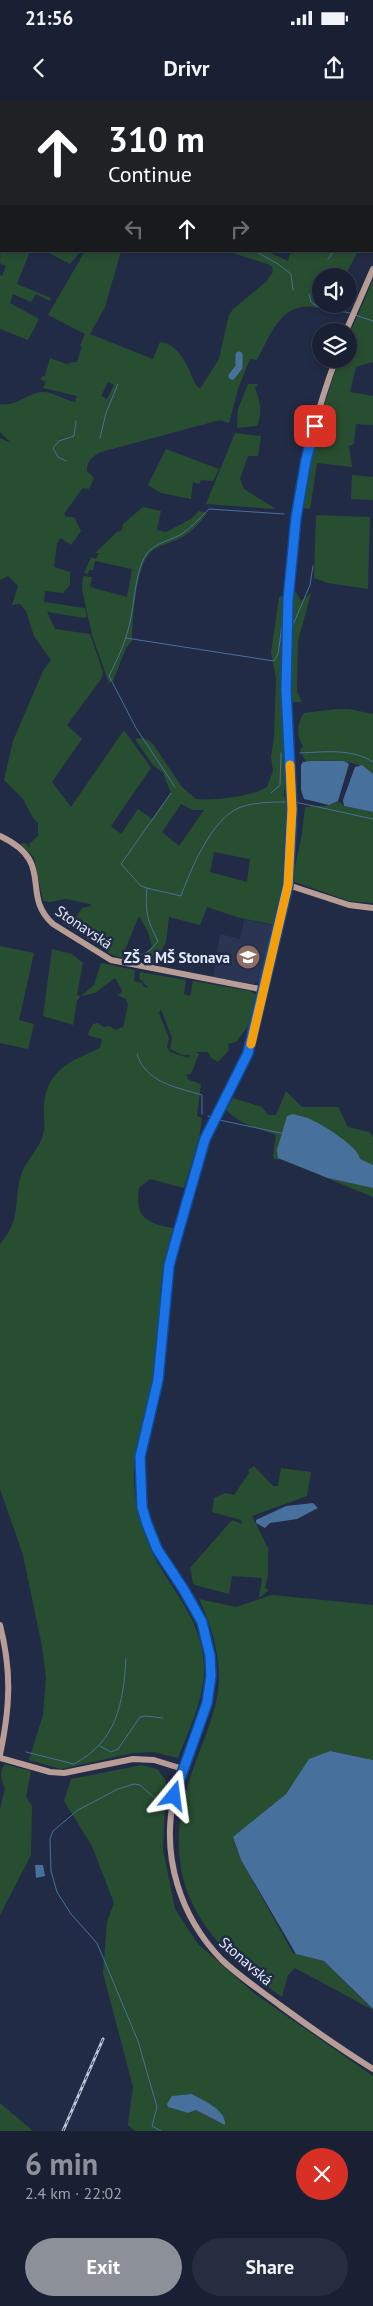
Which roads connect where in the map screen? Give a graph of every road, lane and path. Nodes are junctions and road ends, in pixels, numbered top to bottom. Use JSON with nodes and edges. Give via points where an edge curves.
{"nodes":[{"id":1,"x":373,"y":270,"type":"edge"},
{"id":2,"x":350,"y":323,"type":"edge"},
{"id":3,"x":333,"y":368,"type":"edge"},
{"id":4,"x":0,"y":836,"type":"edge"},
{"id":5,"x":288,"y":885,"type":"junction"},
{"id":6,"x":373,"y":908,"type":"edge"},
{"id":7,"x":265,"y":990,"type":"junction"},
{"id":8,"x":0,"y":1626,"type":"edge"},
{"id":9,"x":0,"y":1756,"type":"edge"},
{"id":10,"x":183,"y":1769,"type":"junction"},
{"id":11,"x":373,"y":2069,"type":"edge"}],
"edges":[{"from":1,"to":2,"type":"street"},
{"from":3,"to":5,"type":"street","name":"Stonavská","via":[[306,460],[296,518],[288,600],[286,690],[292,809]]},
{"from":4,"to":7,"type":"street","name":"Stonavská","via":[[24,850],[30,859],[39,904],[46,917],[111,960]]},
{"from":5,"to":6,"type":"street","via":[[349,905]]},
{"from":5,"to":7,"type":"street","name":"Stonavská"},
{"from":7,"to":10,"type":"street","name":"Stonavská","via":[[248,1053],[205,1139],[183,1209],[169,1266],[157,1386],[140,1457],[142,1507],[147,1524],[157,1549],[202,1622],[210,1656],[209,1690],[203,1716]]},
{"from":8,"to":9,"type":"street","via":[[8,1654],[10,1693]]},
{"from":9,"to":10,"type":"street","via":[[64,1773],[133,1759],[154,1760]]},
{"from":10,"to":11,"type":"street","name":"Stonavská","via":[[172,1811],[171,1853],[180,1895],[199,1931],[238,1974]]}]}
